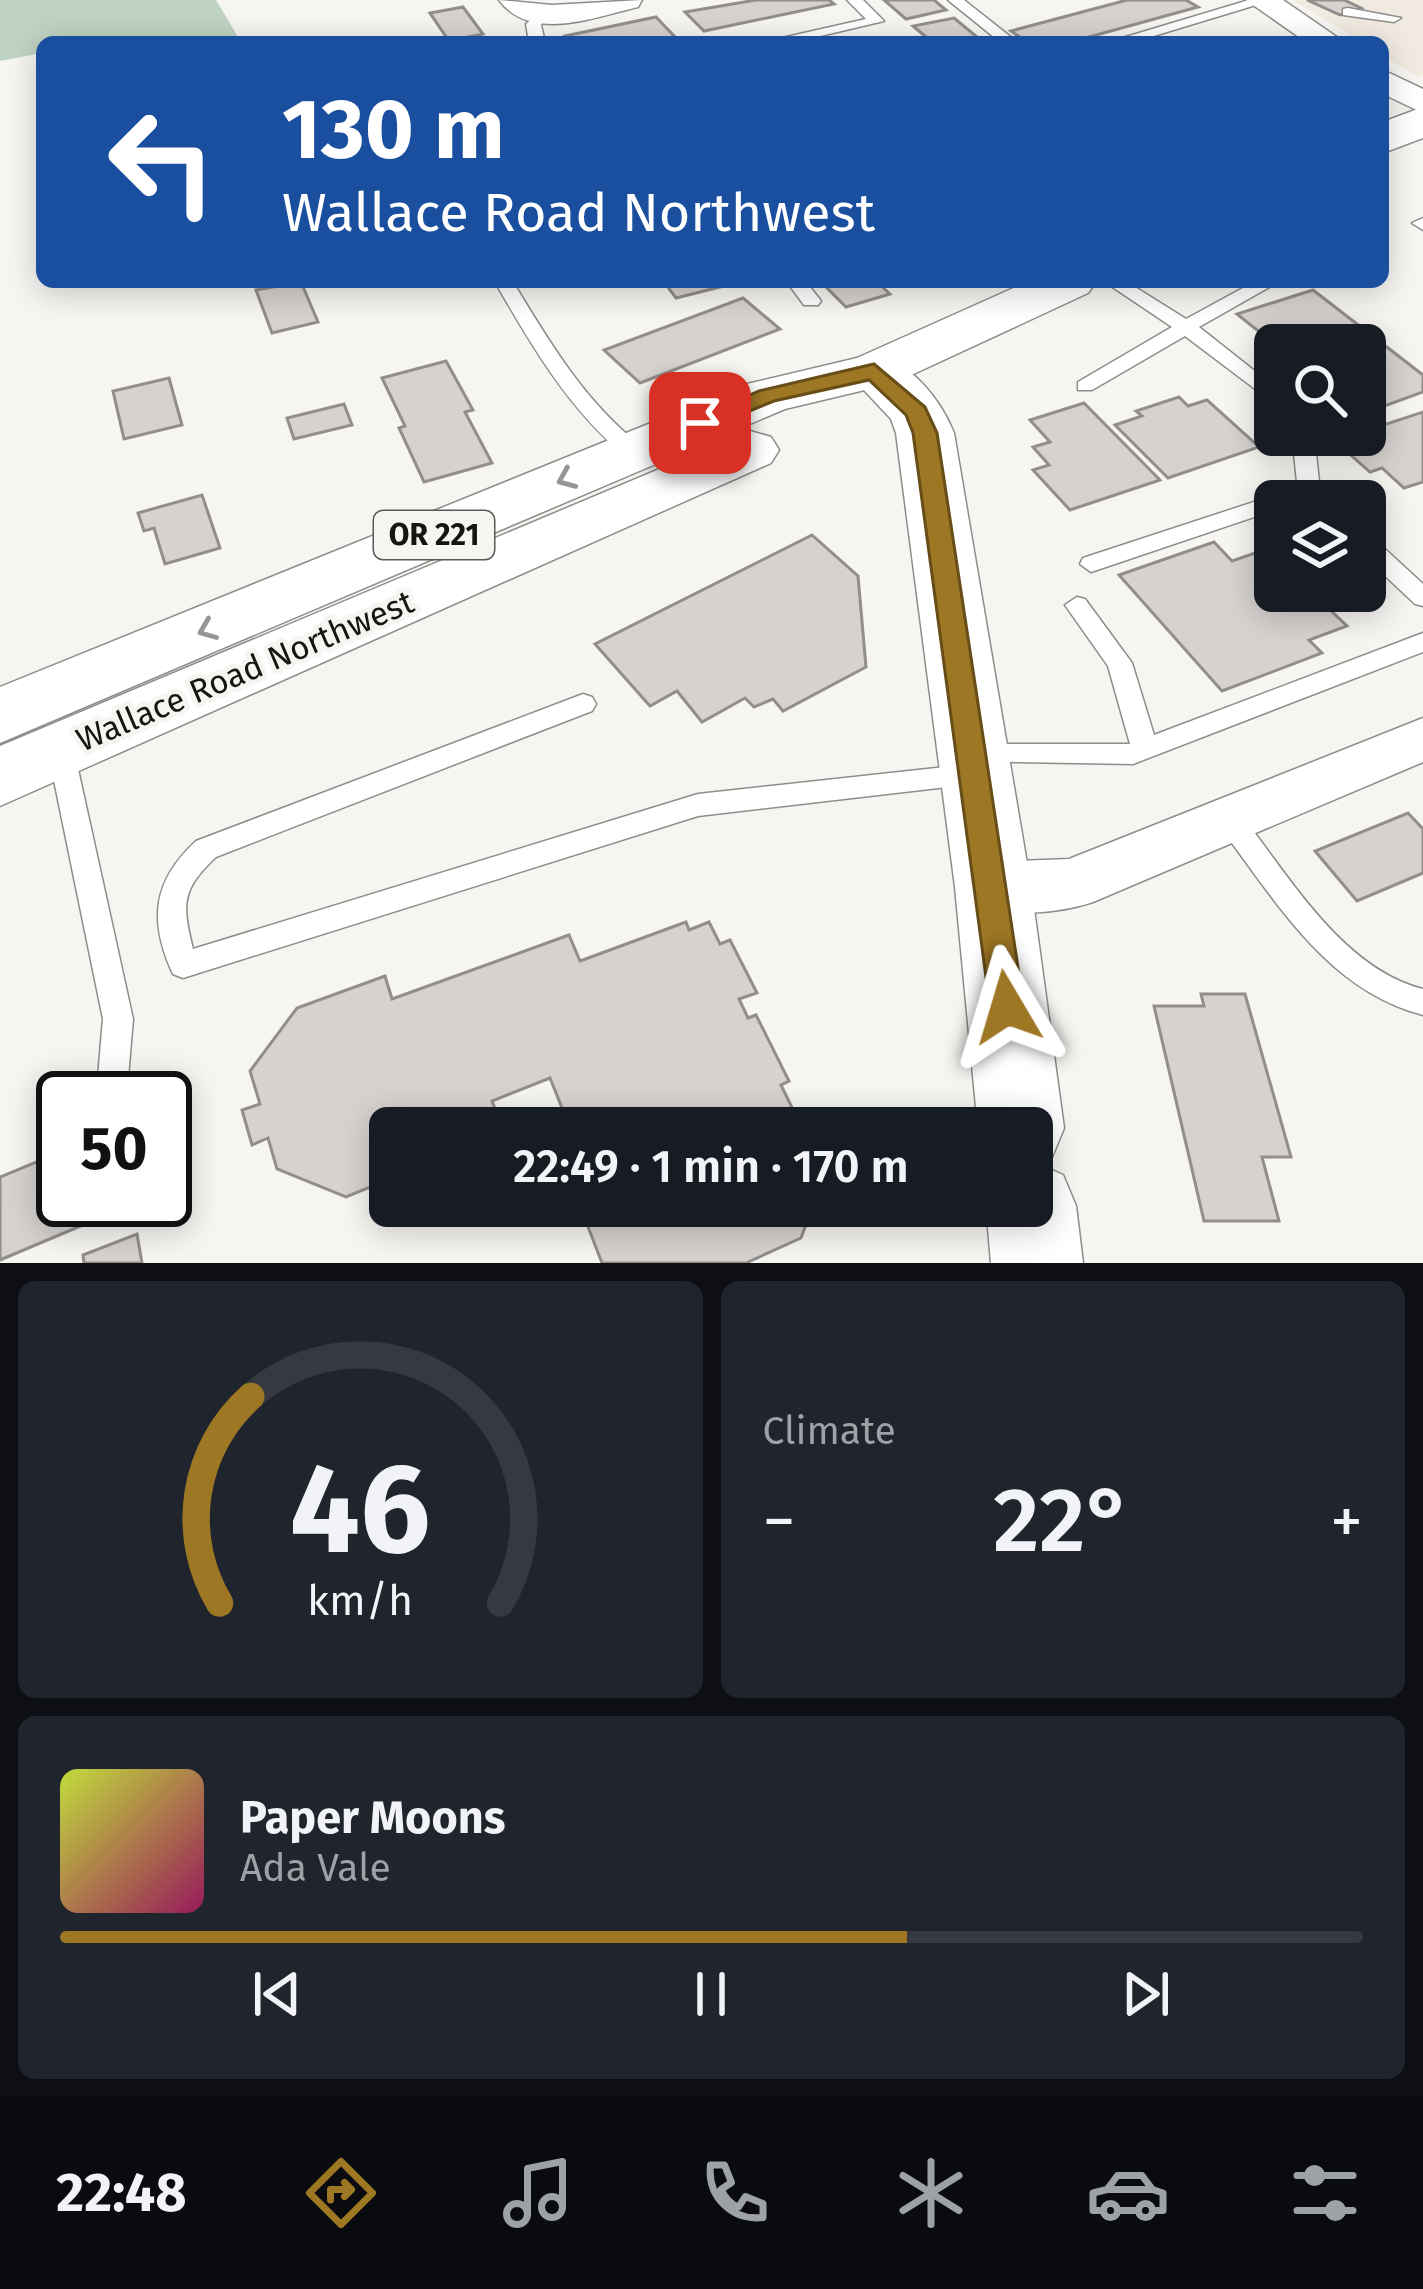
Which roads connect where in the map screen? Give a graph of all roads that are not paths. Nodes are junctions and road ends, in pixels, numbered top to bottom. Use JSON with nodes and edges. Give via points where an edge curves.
{"nodes":[{"id":1,"x":627,"y":0,"type":"edge"},
{"id":2,"x":854,"y":0,"type":"edge"},
{"id":3,"x":955,"y":0,"type":"edge"},
{"id":4,"x":1262,"y":0,"type":"edge"},
{"id":5,"x":1348,"y":12,"type":"dead end"},
{"id":6,"x":1394,"y":18,"type":"dead end"},
{"id":7,"x":531,"y":19,"type":"edge"},
{"id":8,"x":802,"y":36,"type":"edge"},
{"id":9,"x":1001,"y":36,"type":"edge"},
{"id":10,"x":1138,"y":36,"type":"edge"},
{"id":11,"x":1319,"y":36,"type":"edge"},
{"id":12,"x":1389,"y":90,"type":"edge"},
{"id":13,"x":1411,"y":127,"type":"edge"},
{"id":14,"x":508,"y":288,"type":"edge"},
{"id":15,"x":801,"y":288,"type":"edge"},
{"id":16,"x":1057,"y":288,"type":"edge"},
{"id":17,"x":1123,"y":288,"type":"edge"},
{"id":18,"x":1256,"y":288,"type":"edge"},
{"id":19,"x":811,"y":301,"type":"dead end"},
{"id":20,"x":1186,"y":328,"type":"junction"},
{"id":21,"x":874,"y":371,"type":"junction"},
{"id":22,"x":1254,"y":380,"type":"edge"},
{"id":23,"x":1085,"y":386,"type":"dead end"},
{"id":24,"x":633,"y":451,"type":"junction"},
{"id":25,"x":1254,"y":508,"type":"edge"},
{"id":26,"x":1091,"y":564,"type":"dead end"},
{"id":27,"x":1386,"y":564,"type":"edge"},
{"id":28,"x":1423,"y":598,"type":"edge"},
{"id":29,"x":1077,"y":605,"type":"dead end"},
{"id":30,"x":1423,"y":642,"type":"edge"},
{"id":31,"x":583,"y":704,"type":"dead end"},
{"id":32,"x":0,"y":716,"type":"edge"},
{"id":33,"x":1423,"y":739,"type":"edge"},
{"id":34,"x":1145,"y":749,"type":"junction"},
{"id":35,"x":30,"y":764,"type":"edge"},
{"id":36,"x":974,"y":764,"type":"junction"},
{"id":37,"x":1228,"y":820,"type":"junction"},
{"id":38,"x":993,"y":887,"type":"junction"},
{"id":39,"x":1423,"y":1002,"type":"edge"},
{"id":40,"x":114,"y":1071,"type":"edge"},
{"id":41,"x":1019,"y":1107,"type":"edge"},
{"id":42,"x":1033,"y":1227,"type":"edge"},
{"id":43,"x":1037,"y":1263,"type":"edge"}],
"edges":[{"from":1,"to":7,"type":"street"},
{"from":2,"to":8,"type":"lane","via":[[877,21]]},
{"from":3,"to":9,"type":"lane"},
{"from":4,"to":10,"type":"lane"},
{"from":4,"to":11,"type":"street"},
{"from":5,"to":6,"type":"lane"},
{"from":12,"to":13,"type":"street"},
{"from":14,"to":24,"type":"lane","via":[[576,401]]},
{"from":15,"to":19,"type":"lane"},
{"from":16,"to":21,"type":"main road","name":"Wallace Road Northwest","number":"OR 221"},
{"from":17,"to":20,"type":"lane"},
{"from":18,"to":20,"type":"lane"},
{"from":20,"to":22,"type":"lane"},
{"from":20,"to":23,"type":"lane"},
{"from":21,"to":24,"type":"main road","name":"Wallace Road Northwest","number":"OR 221","via":[[767,396]]},
{"from":21,"to":35,"type":"main road","name":"Wallace Road Northwest","number":"OR 221","via":[[800,429]]},
{"from":21,"to":36,"type":"main road","via":[[917,412],[925,433]]},
{"from":24,"to":32,"type":"main road","name":"Wallace Road Northwest","number":"OR 221","one_way":true},
{"from":25,"to":26,"type":"lane"},
{"from":27,"to":28,"type":"lane"},
{"from":29,"to":34,"type":"lane","via":[[1120,663]]},
{"from":30,"to":34,"type":"lane"},
{"from":31,"to":36,"type":"lane","via":[[206,849],[182,870],[168,903],[183,965],[698,805]]},
{"from":33,"to":37,"type":"street"},
{"from":34,"to":36,"type":"lane"},
{"from":35,"to":40,"type":"lane","via":[[118,1019]]},
{"from":36,"to":38,"type":"main road"},
{"from":37,"to":38,"type":"street","via":[[1072,884]]},
{"from":37,"to":39,"type":"lane","via":[[1348,964],[1377,986]]},
{"from":38,"to":41,"type":"main road"},
{"from":42,"to":43,"type":"main road"}]}
